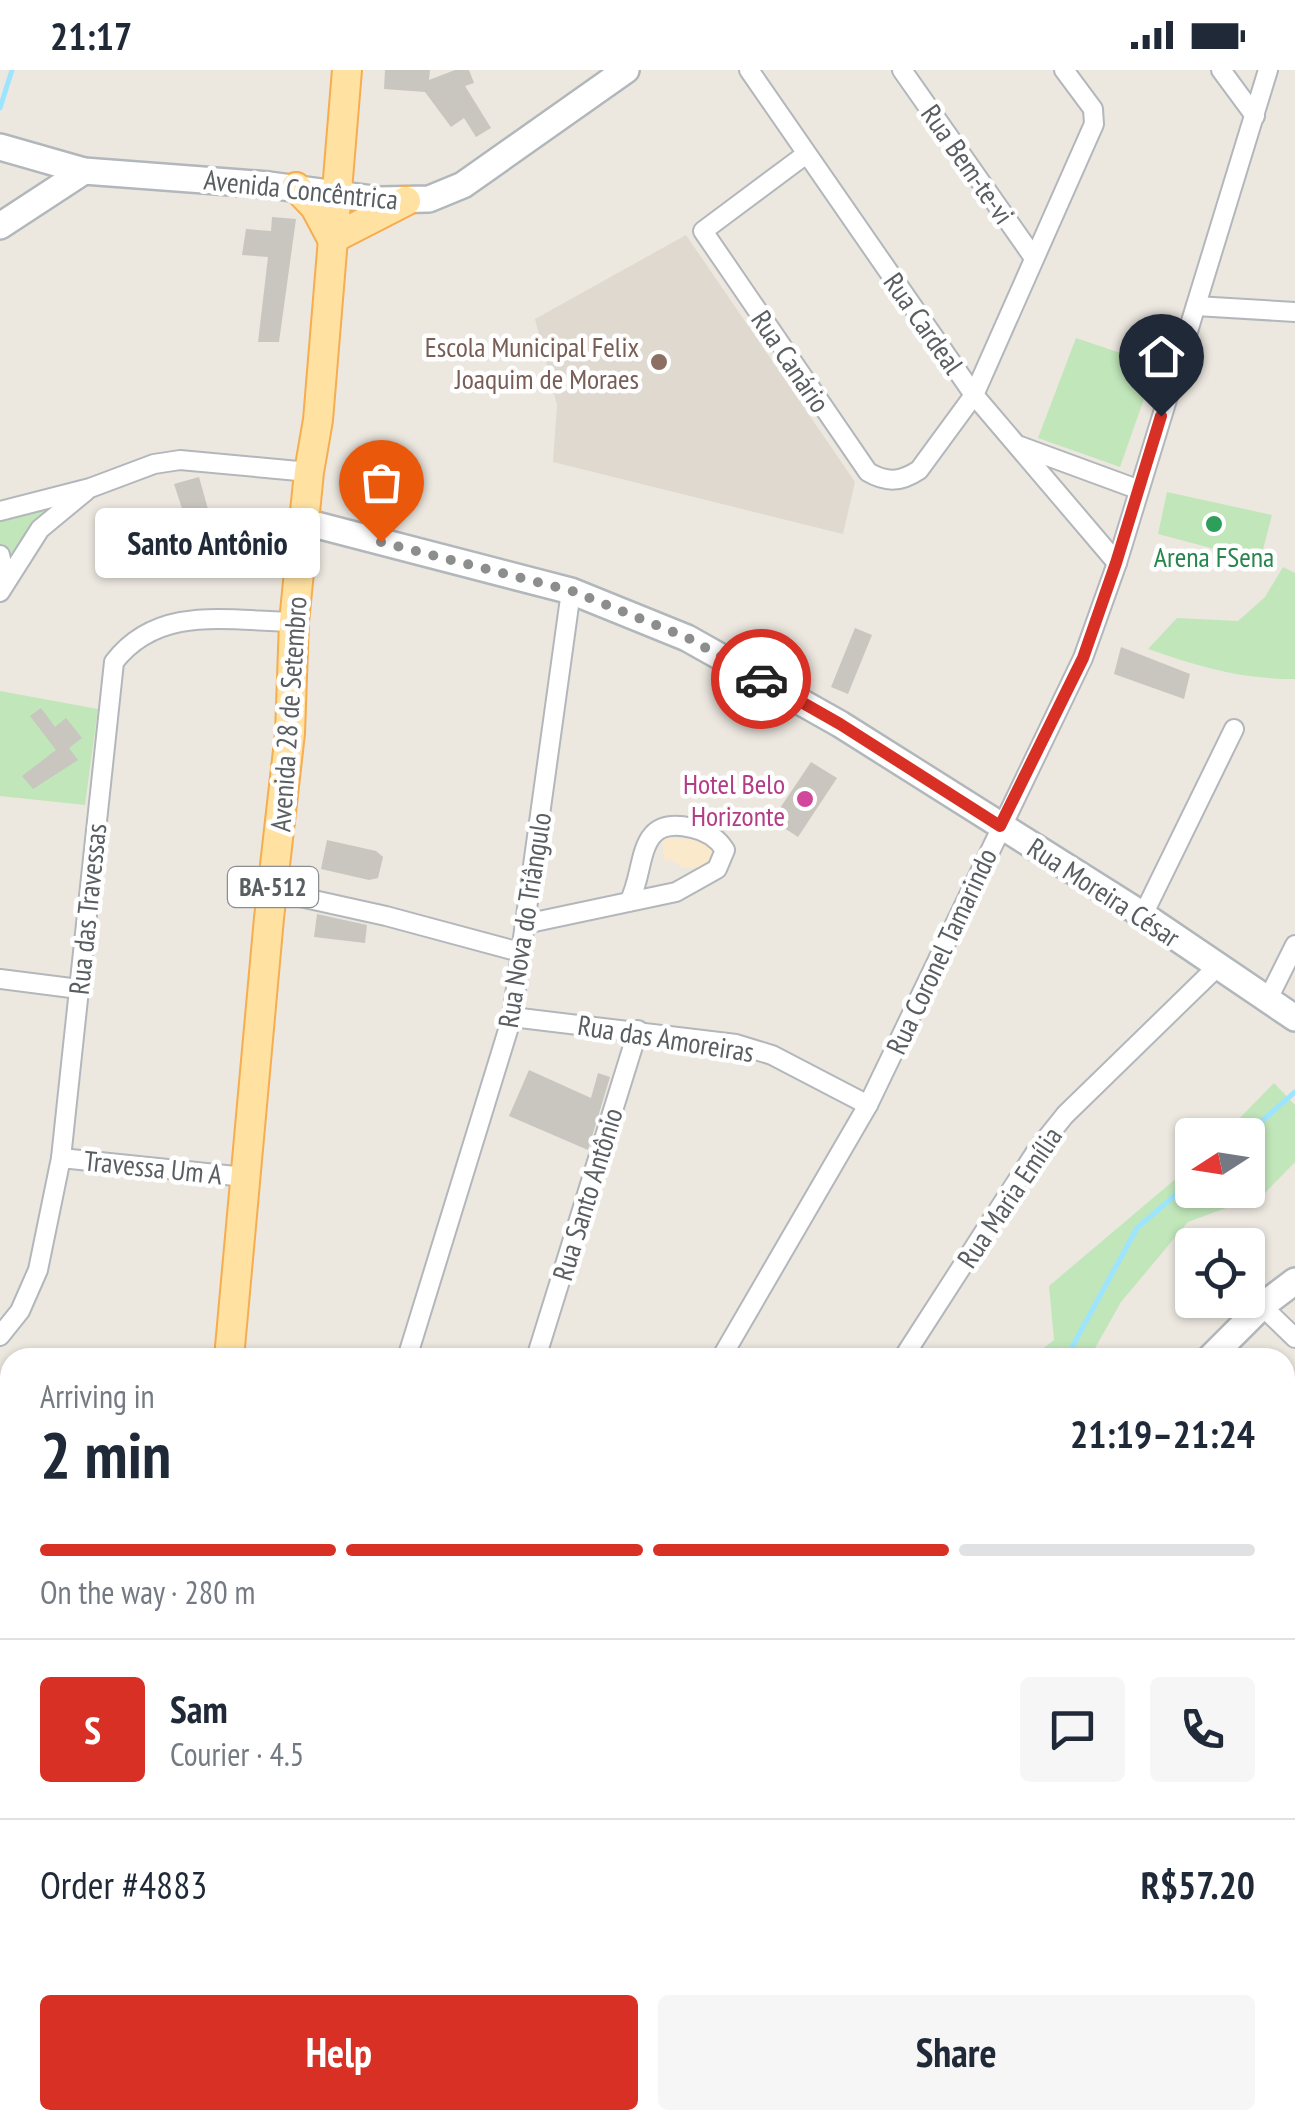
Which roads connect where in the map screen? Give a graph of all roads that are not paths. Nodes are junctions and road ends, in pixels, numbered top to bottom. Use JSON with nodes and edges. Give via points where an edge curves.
{"nodes":[{"id":1,"x":347,"y":70,"type":"edge"},
{"id":2,"x":626,"y":70,"type":"edge"},
{"id":3,"x":749,"y":70,"type":"edge"},
{"id":4,"x":902,"y":70,"type":"edge"},
{"id":5,"x":1064,"y":70,"type":"edge"},
{"id":6,"x":1221,"y":70,"type":"edge"},
{"id":7,"x":1268,"y":70,"type":"edge"},
{"id":8,"x":1256,"y":116,"type":"junction"},
{"id":9,"x":0,"y":147,"type":"edge"},
{"id":10,"x":806,"y":155,"type":"junction"},
{"id":11,"x":84,"y":171,"type":"junction"},
{"id":12,"x":296,"y":187,"type":"junction"},
{"id":13,"x":336,"y":193,"type":"junction"},
{"id":14,"x":406,"y":202,"type":"junction"},
{"id":15,"x":0,"y":226,"type":"edge"},
{"id":16,"x":332,"y":240,"type":"junction"},
{"id":17,"x":1034,"y":258,"type":"junction"},
{"id":18,"x":1196,"y":306,"type":"junction"},
{"id":19,"x":1295,"y":312,"type":"edge"},
{"id":20,"x":974,"y":396,"type":"junction"},
{"id":21,"x":1017,"y":444,"type":"junction"},
{"id":22,"x":308,"y":472,"type":"junction"},
{"id":23,"x":90,"y":488,"type":"junction"},
{"id":24,"x":1137,"y":489,"type":"junction"},
{"id":25,"x":0,"y":511,"type":"edge"},
{"id":26,"x":305,"y":522,"type":"junction"},
{"id":27,"x":0,"y":555,"type":"edge"},
{"id":28,"x":1116,"y":563,"type":"junction"},
{"id":29,"x":3,"y":586,"type":"edge"},
{"id":30,"x":572,"y":591,"type":"junction"},
{"id":31,"x":294,"y":622,"type":"junction"},
{"id":32,"x":1234,"y":728,"type":"dead end"},
{"id":33,"x":1000,"y":826,"type":"junction"},
{"id":34,"x":273,"y":891,"type":"junction"},
{"id":35,"x":629,"y":902,"type":"junction"},
{"id":36,"x":1143,"y":915,"type":"junction"},
{"id":37,"x":525,"y":924,"type":"junction"},
{"id":38,"x":1295,"y":945,"type":"edge"},
{"id":39,"x":520,"y":952,"type":"junction"},
{"id":40,"x":1218,"y":966,"type":"junction"},
{"id":41,"x":0,"y":979,"type":"edge"},
{"id":42,"x":79,"y":989,"type":"junction"},
{"id":43,"x":1268,"y":999,"type":"junction"},
{"id":44,"x":512,"y":1017,"type":"junction"},
{"id":45,"x":1295,"y":1018,"type":"edge"},
{"id":46,"x":638,"y":1030,"type":"junction"},
{"id":47,"x":868,"y":1105,"type":"junction"},
{"id":48,"x":61,"y":1158,"type":"junction"},
{"id":49,"x":245,"y":1177,"type":"junction"},
{"id":50,"x":1295,"y":1281,"type":"edge"},
{"id":51,"x":1265,"y":1304,"type":"edge"},
{"id":52,"x":1265,"y":1309,"type":"edge"},
{"id":53,"x":1250,"y":1318,"type":"edge"},
{"id":54,"x":0,"y":1336,"type":"edge"},
{"id":55,"x":1295,"y":1338,"type":"edge"},
{"id":56,"x":230,"y":1348,"type":"edge"},
{"id":57,"x":411,"y":1348,"type":"edge"},
{"id":58,"x":539,"y":1348,"type":"edge"},
{"id":59,"x":728,"y":1348,"type":"edge"},
{"id":60,"x":908,"y":1348,"type":"edge"},
{"id":61,"x":1220,"y":1348,"type":"edge"}],
"edges":[{"from":1,"to":13,"type":"main road","name":"Avenida 28 de Setembro","number":"BA-512"},
{"from":2,"to":14,"type":"street","name":"Avenida Concêntrica","via":[[463,186]]},
{"from":3,"to":10,"type":"street","name":"Rua Cardeal"},
{"from":4,"to":17,"type":"street","name":"Rua Bem-te-vi"},
{"from":5,"to":17,"type":"street","via":[[1092,109],[1094,124]]},
{"from":6,"to":8,"type":"street"},
{"from":7,"to":8,"type":"street","name":"Rua Coronel Tamarindo"},
{"from":8,"to":18,"type":"street","name":"Rua Coronel Tamarindo"},
{"from":9,"to":11,"type":"street","name":"Avenida Concêntrica"},
{"from":10,"to":20,"type":"street","name":"Rua Cardeal"},
{"from":10,"to":20,"type":"street","name":"Rua Canário","via":[[703,231],[868,472],[894,482],[919,470]]},
{"from":11,"to":12,"type":"street","name":"Avenida Concêntrica"},
{"from":11,"to":15,"type":"street"},
{"from":12,"to":13,"type":"street","name":"Avenida Concêntrica"},
{"from":12,"to":16,"type":"main road"},
{"from":13,"to":14,"type":"street","name":"Avenida Concêntrica"},
{"from":13,"to":16,"type":"main road","name":"Avenida 28 de Setembro","number":"BA-512"},
{"from":14,"to":16,"type":"main road"},
{"from":16,"to":22,"type":"main road","name":"Avenida 28 de Setembro","number":"BA-512"},
{"from":17,"to":20,"type":"street"},
{"from":18,"to":19,"type":"street"},
{"from":18,"to":24,"type":"street","name":"Rua Coronel Tamarindo"},
{"from":20,"to":21,"type":"street","name":"Rua Cardeal"},
{"from":21,"to":24,"type":"street"},
{"from":21,"to":28,"type":"street","name":"Rua Cardeal"},
{"from":22,"to":23,"type":"street","via":[[180,460]]},
{"from":22,"to":26,"type":"main road","name":"Avenida 28 de Setembro","number":"BA-512"},
{"from":23,"to":25,"type":"street"},
{"from":23,"to":29,"type":"street","via":[[40,529]]},
{"from":24,"to":28,"type":"street","name":"Rua Coronel Tamarindo"},
{"from":26,"to":30,"type":"street","name":"Rua Moreira César"},
{"from":26,"to":31,"type":"main road","name":"Avenida 28 de Setembro","number":"BA-512"},
{"from":27,"to":29,"type":"street"},
{"from":28,"to":33,"type":"street","name":"Rua Coronel Tamarindo","via":[[1083,658]]},
{"from":30,"to":33,"type":"street","name":"Rua Moreira César","via":[[688,638]]},
{"from":30,"to":37,"type":"street","name":"Rua Nova do Triângulo"},
{"from":31,"to":34,"type":"main road","name":"Avenida 28 de Setembro","number":"BA-512"},
{"from":31,"to":42,"type":"street","name":"Rua das Travessas","via":[[167,623],[128,644],[114,662]]},
{"from":32,"to":36,"type":"street"},
{"from":33,"to":36,"type":"street","name":"Rua Moreira César"},
{"from":33,"to":47,"type":"street","name":"Rua Coronel Tamarindo"},
{"from":34,"to":39,"type":"street"},
{"from":34,"to":49,"type":"main road","name":"Avenida 28 de Setembro","number":"BA-512"},
{"from":35,"to":35,"type":"street","via":[[676,892],[707,876],[725,850],[718,839],[687,826],[659,830],[644,844]]},
{"from":35,"to":37,"type":"street"},
{"from":36,"to":40,"type":"street","name":"Rua Moreira César"},
{"from":37,"to":39,"type":"street","name":"Rua Nova do Triângulo"},
{"from":38,"to":43,"type":"street"},
{"from":39,"to":44,"type":"street","name":"Rua Nova do Triângulo"},
{"from":40,"to":43,"type":"street","name":"Rua Moreira César"},
{"from":40,"to":60,"type":"street","name":"Rua Maria Emília","via":[[1037,1150]]},
{"from":41,"to":42,"type":"street"},
{"from":42,"to":48,"type":"street","name":"Rua das Travessas"},
{"from":43,"to":45,"type":"street","name":"Rua Moreira César"},
{"from":44,"to":46,"type":"street","name":"Rua das Amoreiras"},
{"from":44,"to":57,"type":"street","name":"Rua Nova do Triângulo"},
{"from":46,"to":47,"type":"street","name":"Rua das Amoreiras","via":[[772,1055]]},
{"from":46,"to":58,"type":"street","name":"Rua Santo Antônio"},
{"from":47,"to":59,"type":"street","name":"Rua Coronel Tamarindo"},
{"from":48,"to":49,"type":"street","name":"Travessa Um A"},
{"from":48,"to":54,"type":"street","name":"Rua das Travessas","via":[[38,1270],[20,1312]]},
{"from":49,"to":56,"type":"main road","name":"Avenida 28 de Setembro","number":"BA-512"},
{"from":50,"to":51,"type":"street"},
{"from":52,"to":55,"type":"street"},
{"from":53,"to":61,"type":"street"}]}
